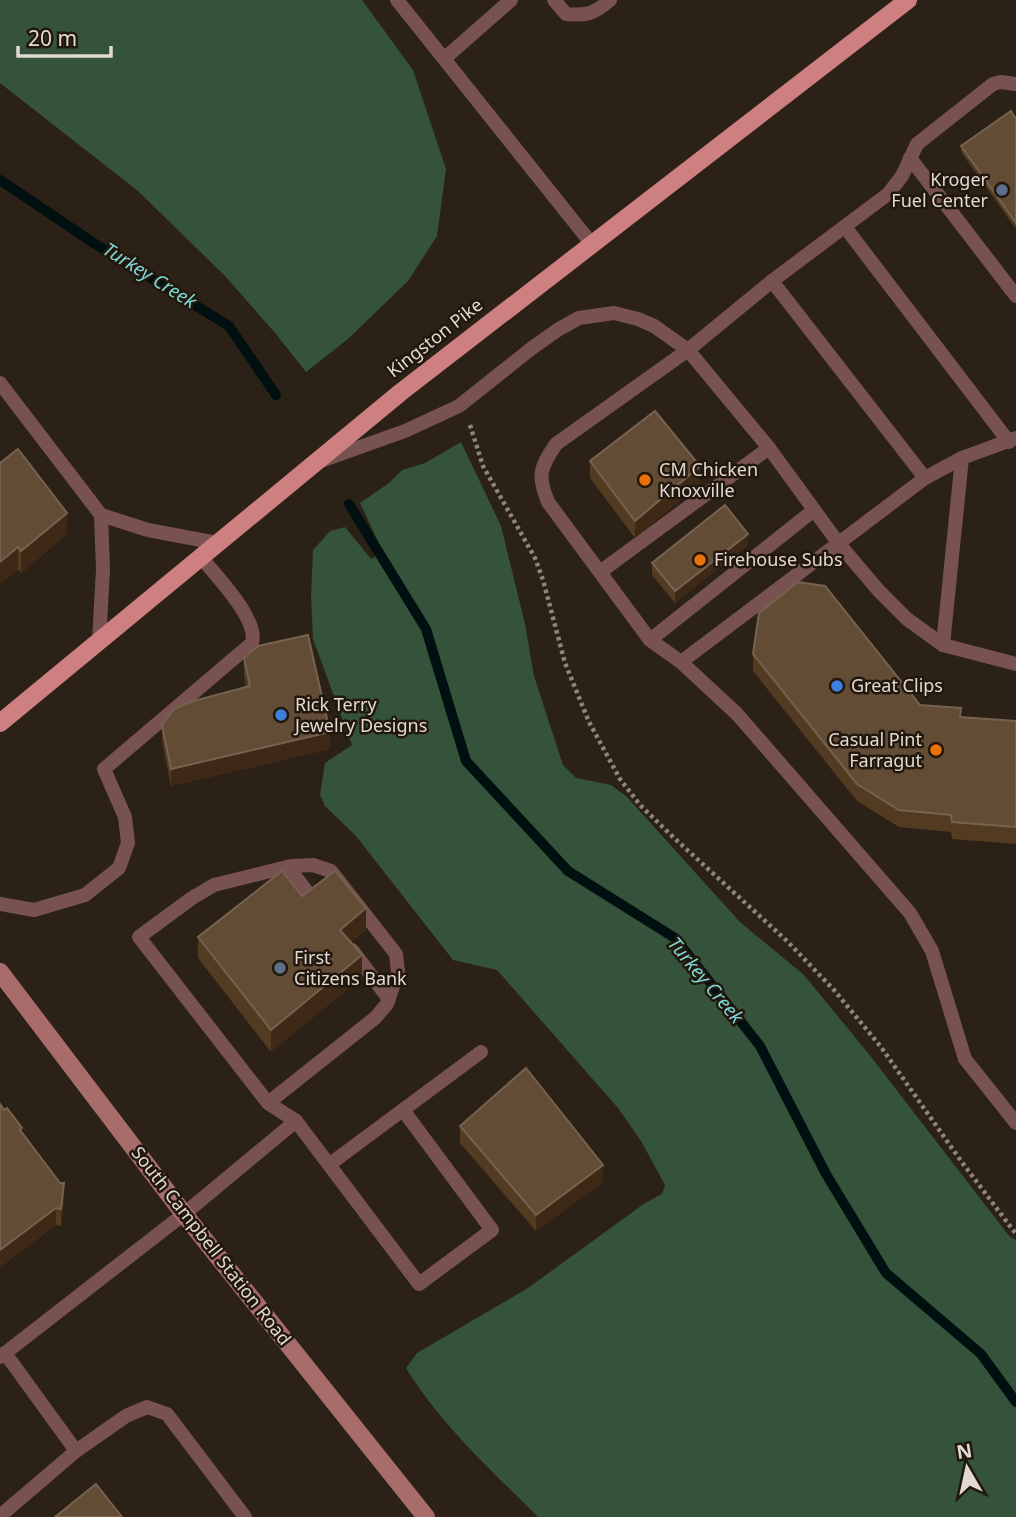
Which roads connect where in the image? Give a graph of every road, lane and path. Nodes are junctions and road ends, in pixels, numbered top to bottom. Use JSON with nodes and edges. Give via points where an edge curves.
{"nodes":[{"id":1,"x":397,"y":0,"type":"edge"},
{"id":2,"x":511,"y":0,"type":"edge"},
{"id":3,"x":554,"y":0,"type":"edge"},
{"id":4,"x":610,"y":0,"type":"edge"},
{"id":5,"x":908,"y":0,"type":"edge"},
{"id":6,"x":445,"y":58,"type":"junction"},
{"id":7,"x":1016,"y":84,"type":"edge"},
{"id":8,"x":910,"y":158,"type":"junction"},
{"id":9,"x":845,"y":227,"type":"junction"},
{"id":10,"x":592,"y":243,"type":"junction"},
{"id":11,"x":772,"y":281,"type":"junction"},
{"id":12,"x":1016,"y":296,"type":"edge"},
{"id":13,"x":688,"y":351,"type":"junction"},
{"id":14,"x":0,"y":383,"type":"edge"},
{"id":15,"x":468,"y":418,"type":"dead end"},
{"id":16,"x":1013,"y":440,"type":"edge"},
{"id":17,"x":769,"y":448,"type":"junction"},
{"id":18,"x":962,"y":458,"type":"junction"},
{"id":19,"x":312,"y":465,"type":"junction"},
{"id":20,"x":925,"y":478,"type":"junction"},
{"id":21,"x":814,"y":510,"type":"junction"},
{"id":22,"x":101,"y":515,"type":"junction"},
{"id":23,"x":217,"y":543,"type":"junction"},
{"id":24,"x":839,"y":544,"type":"junction"},
{"id":25,"x":201,"y":557,"type":"junction"},
{"id":26,"x":600,"y":572,"type":"junction"},
{"id":27,"x":650,"y":640,"type":"junction"},
{"id":28,"x":99,"y":641,"type":"junction"},
{"id":29,"x":943,"y":645,"type":"junction"},
{"id":30,"x":681,"y":662,"type":"junction"},
{"id":31,"x":1016,"y":664,"type":"edge"},
{"id":32,"x":0,"y":723,"type":"edge"},
{"id":33,"x":288,"y":867,"type":"junction"},
{"id":34,"x":0,"y":904,"type":"edge"},
{"id":35,"x":330,"y":922,"type":"edge"},
{"id":36,"x":347,"y":944,"type":"edge"},
{"id":37,"x":0,"y":972,"type":"edge"},
{"id":38,"x":389,"y":999,"type":"junction"},
{"id":39,"x":481,"y":1052,"type":"dead end"},
{"id":40,"x":268,"y":1104,"type":"junction"},
{"id":41,"x":402,"y":1110,"type":"junction"},
{"id":42,"x":296,"y":1121,"type":"junction"},
{"id":43,"x":1016,"y":1123,"type":"edge"},
{"id":44,"x":330,"y":1164,"type":"junction"},
{"id":45,"x":184,"y":1214,"type":"junction"},
{"id":46,"x":1015,"y":1234,"type":"edge"},
{"id":47,"x":3,"y":1355,"type":"edge"},
{"id":48,"x":76,"y":1451,"type":"junction"},
{"id":49,"x":0,"y":1516,"type":"edge"},
{"id":50,"x":245,"y":1517,"type":"edge"},
{"id":51,"x":426,"y":1517,"type":"edge"}],
"edges":[{"from":1,"to":6,"type":"lane"},
{"from":2,"to":6,"type":"lane"},
{"from":3,"to":4,"type":"lane","via":[[566,13],[578,15],[597,12]]},
{"from":5,"to":10,"type":"main road","name":"Kingston Pike"},
{"from":6,"to":10,"type":"lane"},
{"from":7,"to":8,"type":"lane","via":[[993,84],[917,144]]},
{"from":8,"to":9,"type":"lane","via":[[888,194]]},
{"from":8,"to":12,"type":"lane"},
{"from":9,"to":11,"type":"lane"},
{"from":9,"to":16,"type":"lane"},
{"from":10,"to":19,"type":"main road","name":"Kingston Pike"},
{"from":11,"to":13,"type":"lane"},
{"from":11,"to":20,"type":"lane"},
{"from":13,"to":17,"type":"lane"},
{"from":13,"to":19,"type":"lane","via":[[638,319],[614,313],[579,318],[532,348],[459,406]]},
{"from":13,"to":26,"type":"lane","via":[[556,444],[541,467],[548,502]]},
{"from":14,"to":22,"type":"lane"},
{"from":15,"to":46,"type":"path","via":[[483,466],[535,558],[565,663],[589,722],[620,779],[640,805],[787,941],[842,1000]]},
{"from":16,"to":18,"type":"lane"},
{"from":17,"to":21,"type":"lane"},
{"from":17,"to":26,"type":"lane"},
{"from":18,"to":20,"type":"lane"},
{"from":18,"to":29,"type":"lane"},
{"from":19,"to":23,"type":"main road","name":"Kingston Pike"},
{"from":20,"to":24,"type":"lane"},
{"from":21,"to":24,"type":"lane"},
{"from":21,"to":27,"type":"lane"},
{"from":22,"to":23,"type":"lane","via":[[148,530]]},
{"from":22,"to":28,"type":"lane"},
{"from":23,"to":25,"type":"main road","name":"Kingston Pike"},
{"from":24,"to":29,"type":"lane","via":[[878,591]]},
{"from":24,"to":30,"type":"lane"},
{"from":25,"to":28,"type":"main road","name":"Kingston Pike"},
{"from":25,"to":34,"type":"lane","via":[[246,614],[254,635],[252,643],[104,769],[125,817],[128,843],[119,868],[85,895],[34,910]]},
{"from":26,"to":27,"type":"lane"},
{"from":27,"to":30,"type":"lane"},
{"from":28,"to":32,"type":"main road","name":"Kingston Pike"},
{"from":29,"to":31,"type":"lane"},
{"from":30,"to":43,"type":"lane","via":[[737,714],[910,913],[932,951],[965,1059]]},
{"from":33,"to":35,"type":"lane"},
{"from":33,"to":38,"type":"lane","via":[[313,865],[331,871],[396,954],[398,972]]},
{"from":33,"to":40,"type":"lane","via":[[214,885],[139,937]]},
{"from":36,"to":38,"type":"lane"},
{"from":37,"to":45,"type":"main road","name":"South Campbell Station Road"},
{"from":38,"to":40,"type":"lane","via":[[375,1018]]},
{"from":39,"to":41,"type":"lane"},
{"from":40,"to":42,"type":"lane"},
{"from":41,"to":44,"type":"lane"},
{"from":41,"to":44,"type":"lane","via":[[492,1230],[419,1284]]},
{"from":42,"to":44,"type":"lane"},
{"from":42,"to":45,"type":"lane"},
{"from":45,"to":47,"type":"lane"},
{"from":45,"to":51,"type":"main road","name":"South Campbell Station Road"},
{"from":47,"to":48,"type":"lane"},
{"from":48,"to":49,"type":"lane"},
{"from":48,"to":50,"type":"lane","via":[[147,1407],[167,1415]]}]}
